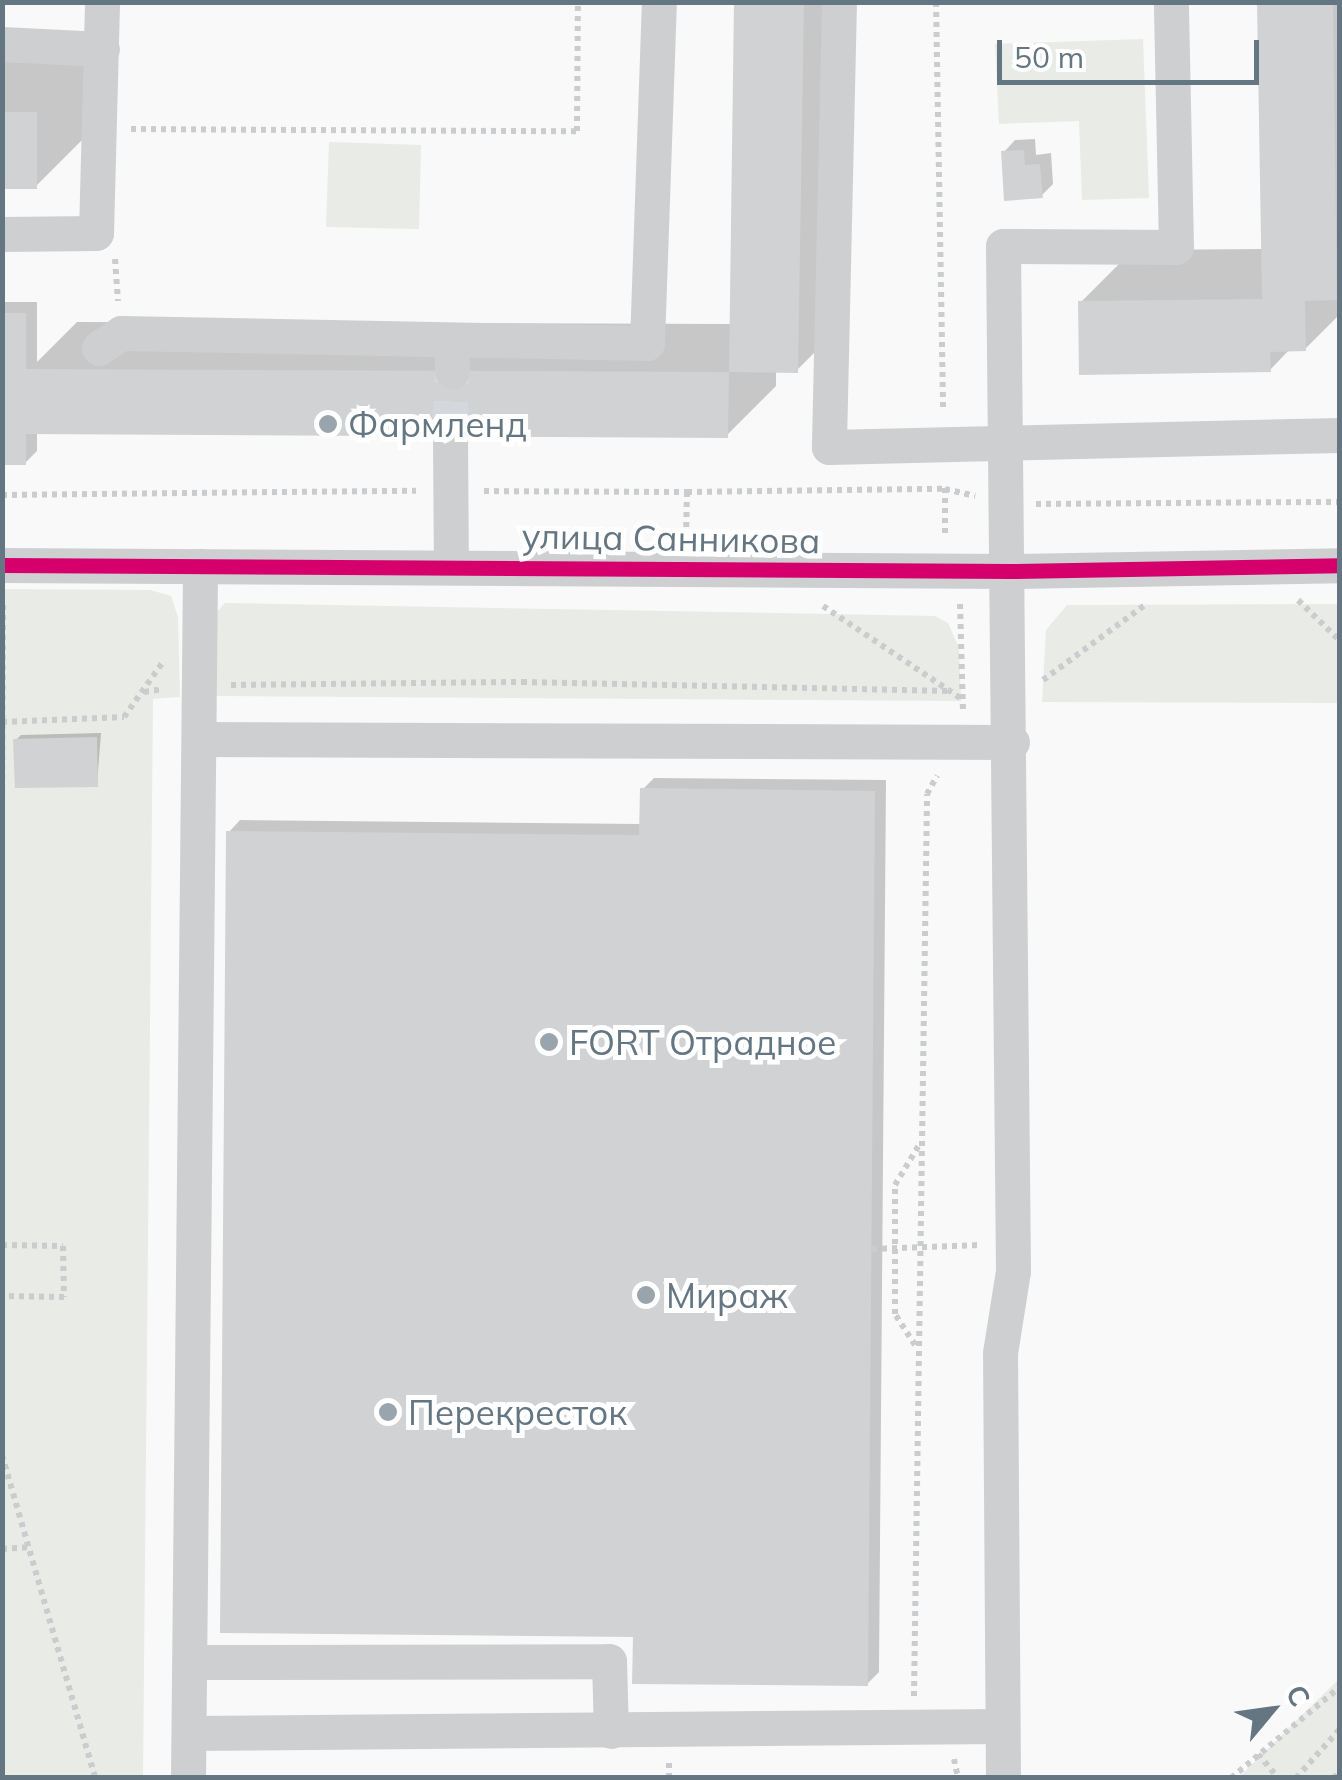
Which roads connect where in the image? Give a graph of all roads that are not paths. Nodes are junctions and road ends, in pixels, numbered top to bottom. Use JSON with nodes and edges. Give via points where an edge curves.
{"nodes":[{"id":1,"x":102,"y":2,"type":"edge"},
{"id":2,"x":659,"y":2,"type":"edge"},
{"id":3,"x":838,"y":2,"type":"edge"},
{"id":4,"x":1171,"y":2,"type":"edge"},
{"id":5,"x":2,"y":44,"type":"edge"},
{"id":6,"x":102,"y":49,"type":"junction"},
{"id":7,"x":2,"y":234,"type":"edge"},
{"id":8,"x":99,"y":348,"type":"dead end"},
{"id":9,"x":1340,"y":435,"type":"edge"},
{"id":10,"x":450,"y":436,"type":"tunnel mouth"},
{"id":11,"x":1008,"y":440,"type":"junction"},
{"id":12,"x":2,"y":565,"type":"edge"},
{"id":13,"x":1340,"y":565,"type":"edge"},
{"id":14,"x":200,"y":566,"type":"junction"},
{"id":15,"x":450,"y":566,"type":"junction"},
{"id":16,"x":1011,"y":571,"type":"junction"},
{"id":17,"x":200,"y":739,"type":"junction"},
{"id":18,"x":1012,"y":742,"type":"junction"},
{"id":19,"x":190,"y":1662,"type":"junction"},
{"id":20,"x":1002,"y":1726,"type":"junction"},
{"id":21,"x":611,"y":1731,"type":"junction"},
{"id":22,"x":188,"y":1733,"type":"junction"},
{"id":23,"x":188,"y":1778,"type":"edge"},
{"id":24,"x":1003,"y":1778,"type":"edge"}],
"edges":[{"from":1,"to":6,"type":"street"},
{"from":2,"to":8,"type":"street","via":[[647,343],[451,356],[121,333]]},
{"from":3,"to":11,"type":"street","via":[[829,447]]},
{"from":4,"to":11,"type":"street","via":[[1176,247],[1003,246]]},
{"from":5,"to":6,"type":"street"},
{"from":6,"to":7,"type":"street","via":[[96,233]]},
{"from":9,"to":11,"type":"street"},
{"from":10,"to":15,"type":"street"},
{"from":11,"to":16,"type":"street"},
{"from":12,"to":14,"type":"street","name":"улица Санникова"},
{"from":13,"to":16,"type":"street","name":"улица Санникова"},
{"from":14,"to":15,"type":"street","name":"улица Санникова"},
{"from":14,"to":17,"type":"street"},
{"from":15,"to":16,"type":"street","name":"улица Санникова"},
{"from":16,"to":18,"type":"street"},
{"from":17,"to":18,"type":"street"},
{"from":17,"to":19,"type":"street"},
{"from":18,"to":20,"type":"street","via":[[1013,1244],[1000,1353]]},
{"from":19,"to":21,"type":"street","via":[[608,1661]]},
{"from":19,"to":22,"type":"street"},
{"from":20,"to":21,"type":"street"},
{"from":20,"to":24,"type":"street"},
{"from":21,"to":22,"type":"street"},
{"from":22,"to":23,"type":"street"}]}
